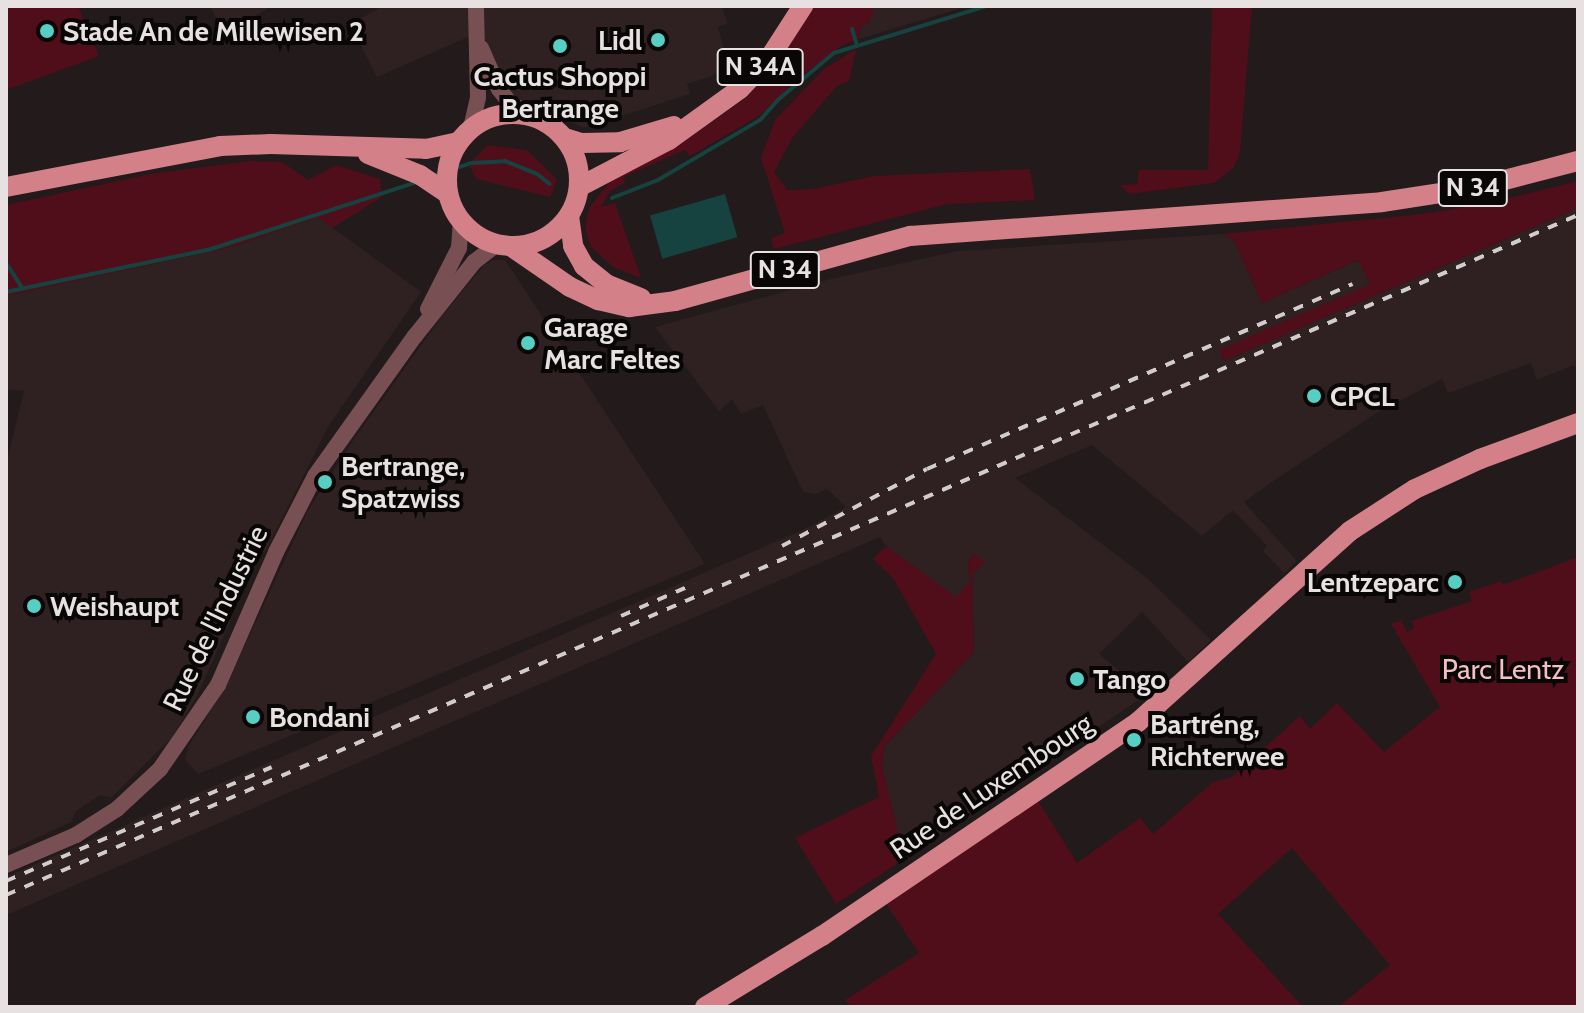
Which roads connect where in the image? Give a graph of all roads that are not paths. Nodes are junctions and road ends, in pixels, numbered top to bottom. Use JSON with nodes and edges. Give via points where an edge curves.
{"nodes":[{"id":1,"x":476,"y":6,"type":"edge"},
{"id":2,"x":803,"y":6,"type":"edge"},
{"id":3,"x":477,"y":33,"type":"junction"},
{"id":4,"x":530,"y":115,"type":"junction"},
{"id":5,"x":705,"y":117,"type":"junction"},
{"id":6,"x":465,"y":135,"type":"junction"},
{"id":7,"x":565,"y":138,"type":"junction"},
{"id":8,"x":349,"y":148,"type":"junction"},
{"id":9,"x":1578,"y":161,"type":"edge"},
{"id":10,"x":6,"y":187,"type":"edge"},
{"id":11,"x":579,"y":187,"type":"junction"},
{"id":12,"x":448,"y":194,"type":"junction"},
{"id":13,"x":569,"y":216,"type":"junction"},
{"id":14,"x":461,"y":222,"type":"junction"},
{"id":15,"x":504,"y":246,"type":"junction"},
{"id":16,"x":660,"y":303,"type":"junction"},
{"id":17,"x":415,"y":336,"type":"junction"},
{"id":18,"x":1578,"y":423,"type":"edge"},
{"id":19,"x":6,"y":865,"type":"edge"},
{"id":20,"x":705,"y":1007,"type":"edge"}],
"edges":[{"from":1,"to":3,"type":"street"},
{"from":2,"to":5,"type":"main road","number":"N 34A","via":[[770,57]]},
{"from":3,"to":4,"type":"street","via":[[499,89]]},
{"from":3,"to":6,"type":"street","via":[[478,97]]},
{"from":4,"to":6,"type":"main road","via":[[489,118]]},
{"from":4,"to":7,"type":"main road"},
{"from":5,"to":7,"type":"main road","number":"N 34A","via":[[620,142]]},
{"from":5,"to":11,"type":"main road","number":"N 34A"},
{"from":6,"to":8,"type":"main road","via":[[426,149]]},
{"from":6,"to":12,"type":"main road","via":[[448,168]]},
{"from":7,"to":11,"type":"main road","via":[[576,161]]},
{"from":8,"to":10,"type":"main road","via":[[220,146]]},
{"from":8,"to":12,"type":"main road","via":[[420,175]]},
{"from":9,"to":16,"type":"main road","number":"N 34","via":[[1474,188],[1382,202],[910,236]]},
{"from":11,"to":13,"type":"main road"},
{"from":12,"to":14,"type":"main road"},
{"from":13,"to":15,"type":"main road","via":[[545,238]]},
{"from":13,"to":16,"type":"main road","via":[[573,246],[584,266],[606,284]]},
{"from":14,"to":15,"type":"main road","number":"N 34","via":[[477,236]]},
{"from":14,"to":17,"type":"street","name":"Rue de l'Industrie","via":[[459,248]]},
{"from":15,"to":16,"type":"main road","number":"N 34","via":[[598,300],[629,307]]},
{"from":15,"to":17,"type":"street","name":"Rue de l'Industrie","via":[[474,262]]},
{"from":17,"to":19,"type":"street","name":"Rue de l'Industrie","via":[[315,476],[218,685],[160,769],[117,809],[76,835]]},
{"from":18,"to":20,"type":"main road","name":"Rue de Luxembourg","via":[[1415,489],[1350,531],[1138,722],[822,936]]}]}
